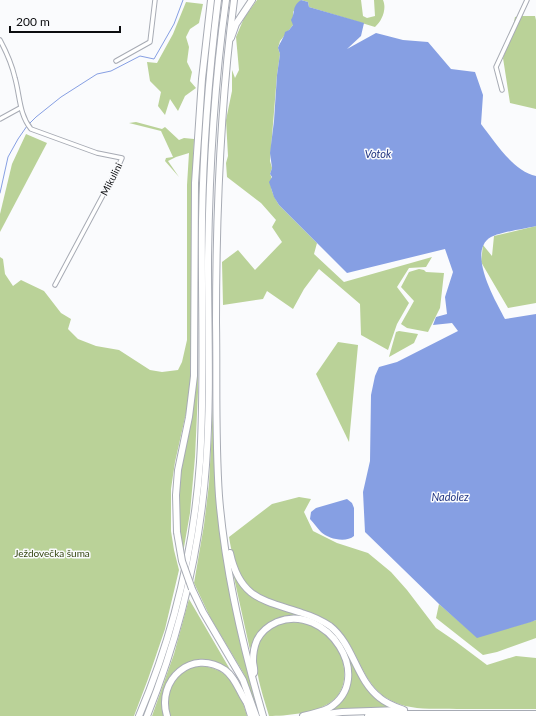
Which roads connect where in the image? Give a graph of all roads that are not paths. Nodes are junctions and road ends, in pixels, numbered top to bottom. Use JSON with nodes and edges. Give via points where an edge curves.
{"nodes":[{"id":1,"x":154,"y":0,"type":"edge"},
{"id":2,"x":211,"y":0,"type":"edge"},
{"id":3,"x":218,"y":0,"type":"edge"},
{"id":4,"x":226,"y":0,"type":"edge"},
{"id":5,"x":234,"y":0,"type":"edge"},
{"id":6,"x":252,"y":0,"type":"edge"},
{"id":7,"x":527,"y":0,"type":"edge"},
{"id":8,"x":0,"y":40,"type":"edge"},
{"id":9,"x":116,"y":61,"type":"dead end"},
{"id":10,"x":226,"y":61,"type":"junction"},
{"id":11,"x":502,"y":90,"type":"dead end"},
{"id":12,"x":20,"y":108,"type":"junction"},
{"id":13,"x":0,"y":119,"type":"edge"},
{"id":14,"x":55,"y":285,"type":"dead end"},
{"id":15,"x":222,"y":525,"type":"junction"},
{"id":16,"x":220,"y":640,"type":"junction"},
{"id":17,"x":252,"y":676,"type":"junction"},
{"id":18,"x":247,"y":703,"type":"junction"},
{"id":19,"x":404,"y":710,"type":"junction"},
{"id":20,"x":536,"y":714,"type":"edge"},
{"id":21,"x":449,"y":715,"type":"junction"},
{"id":22,"x":139,"y":716,"type":"edge"},
{"id":23,"x":147,"y":716,"type":"edge"},
{"id":24,"x":168,"y":716,"type":"edge"},
{"id":25,"x":251,"y":716,"type":"edge"},
{"id":26,"x":256,"y":716,"type":"edge"},
{"id":27,"x":263,"y":716,"type":"edge"},
{"id":28,"x":303,"y":716,"type":"edge"},
{"id":29,"x":310,"y":716,"type":"edge"},
{"id":30,"x":368,"y":716,"type":"edge"}],
"edges":[{"from":1,"to":9,"type":"street","via":[[150,42]]},
{"from":2,"to":16,"type":"highway","bridge":true,"via":[[202,79],[195,183],[194,376],[176,495],[177,532],[186,573],[202,612]]},
{"from":3,"to":22,"type":"highway","via":[[203,183],[200,464],[178,599],[159,663]]},
{"from":4,"to":23,"type":"highway","via":[[216,83],[210,182],[206,473],[196,546],[182,609]]},
{"from":5,"to":10,"type":"highway"},
{"from":6,"to":10,"type":"highway","via":[[236,24]]},
{"from":7,"to":11,"type":"street","via":[[496,67]]},
{"from":8,"to":12,"type":"street","via":[[8,54]]},
{"from":10,"to":15,"type":"highway","via":[[216,263],[218,466]]},
{"from":12,"to":13,"type":"street"},
{"from":12,"to":14,"type":"street","name":"Mikulini","via":[[26,122],[32,128],[96,154],[122,158]]},
{"from":15,"to":17,"type":"highway","via":[[236,610]]},
{"from":15,"to":19,"type":"highway","via":[[226,530],[233,568],[243,584],[264,601],[312,616],[329,625],[341,637],[372,692],[386,703]]},
{"from":16,"to":18,"type":"highway","via":[[220,647]]},
{"from":16,"to":26,"type":"highway","via":[[243,680]]},
{"from":17,"to":27,"type":"highway"},
{"from":17,"to":28,"type":"highway","via":[[253,653],[257,641],[271,625],[283,620],[297,620],[310,622],[325,629],[335,639],[345,657],[348,675],[346,686],[338,700],[329,708]]},
{"from":18,"to":24,"type":"highway","via":[[228,672],[211,664],[196,664],[179,671],[168,685],[165,700]]},
{"from":18,"to":25,"type":"highway"},
{"from":19,"to":21,"type":"highway","via":[[441,712]]},
{"from":19,"to":29,"type":"highway"},
{"from":20,"to":21,"type":"highway"},
{"from":21,"to":30,"type":"highway"}]}
